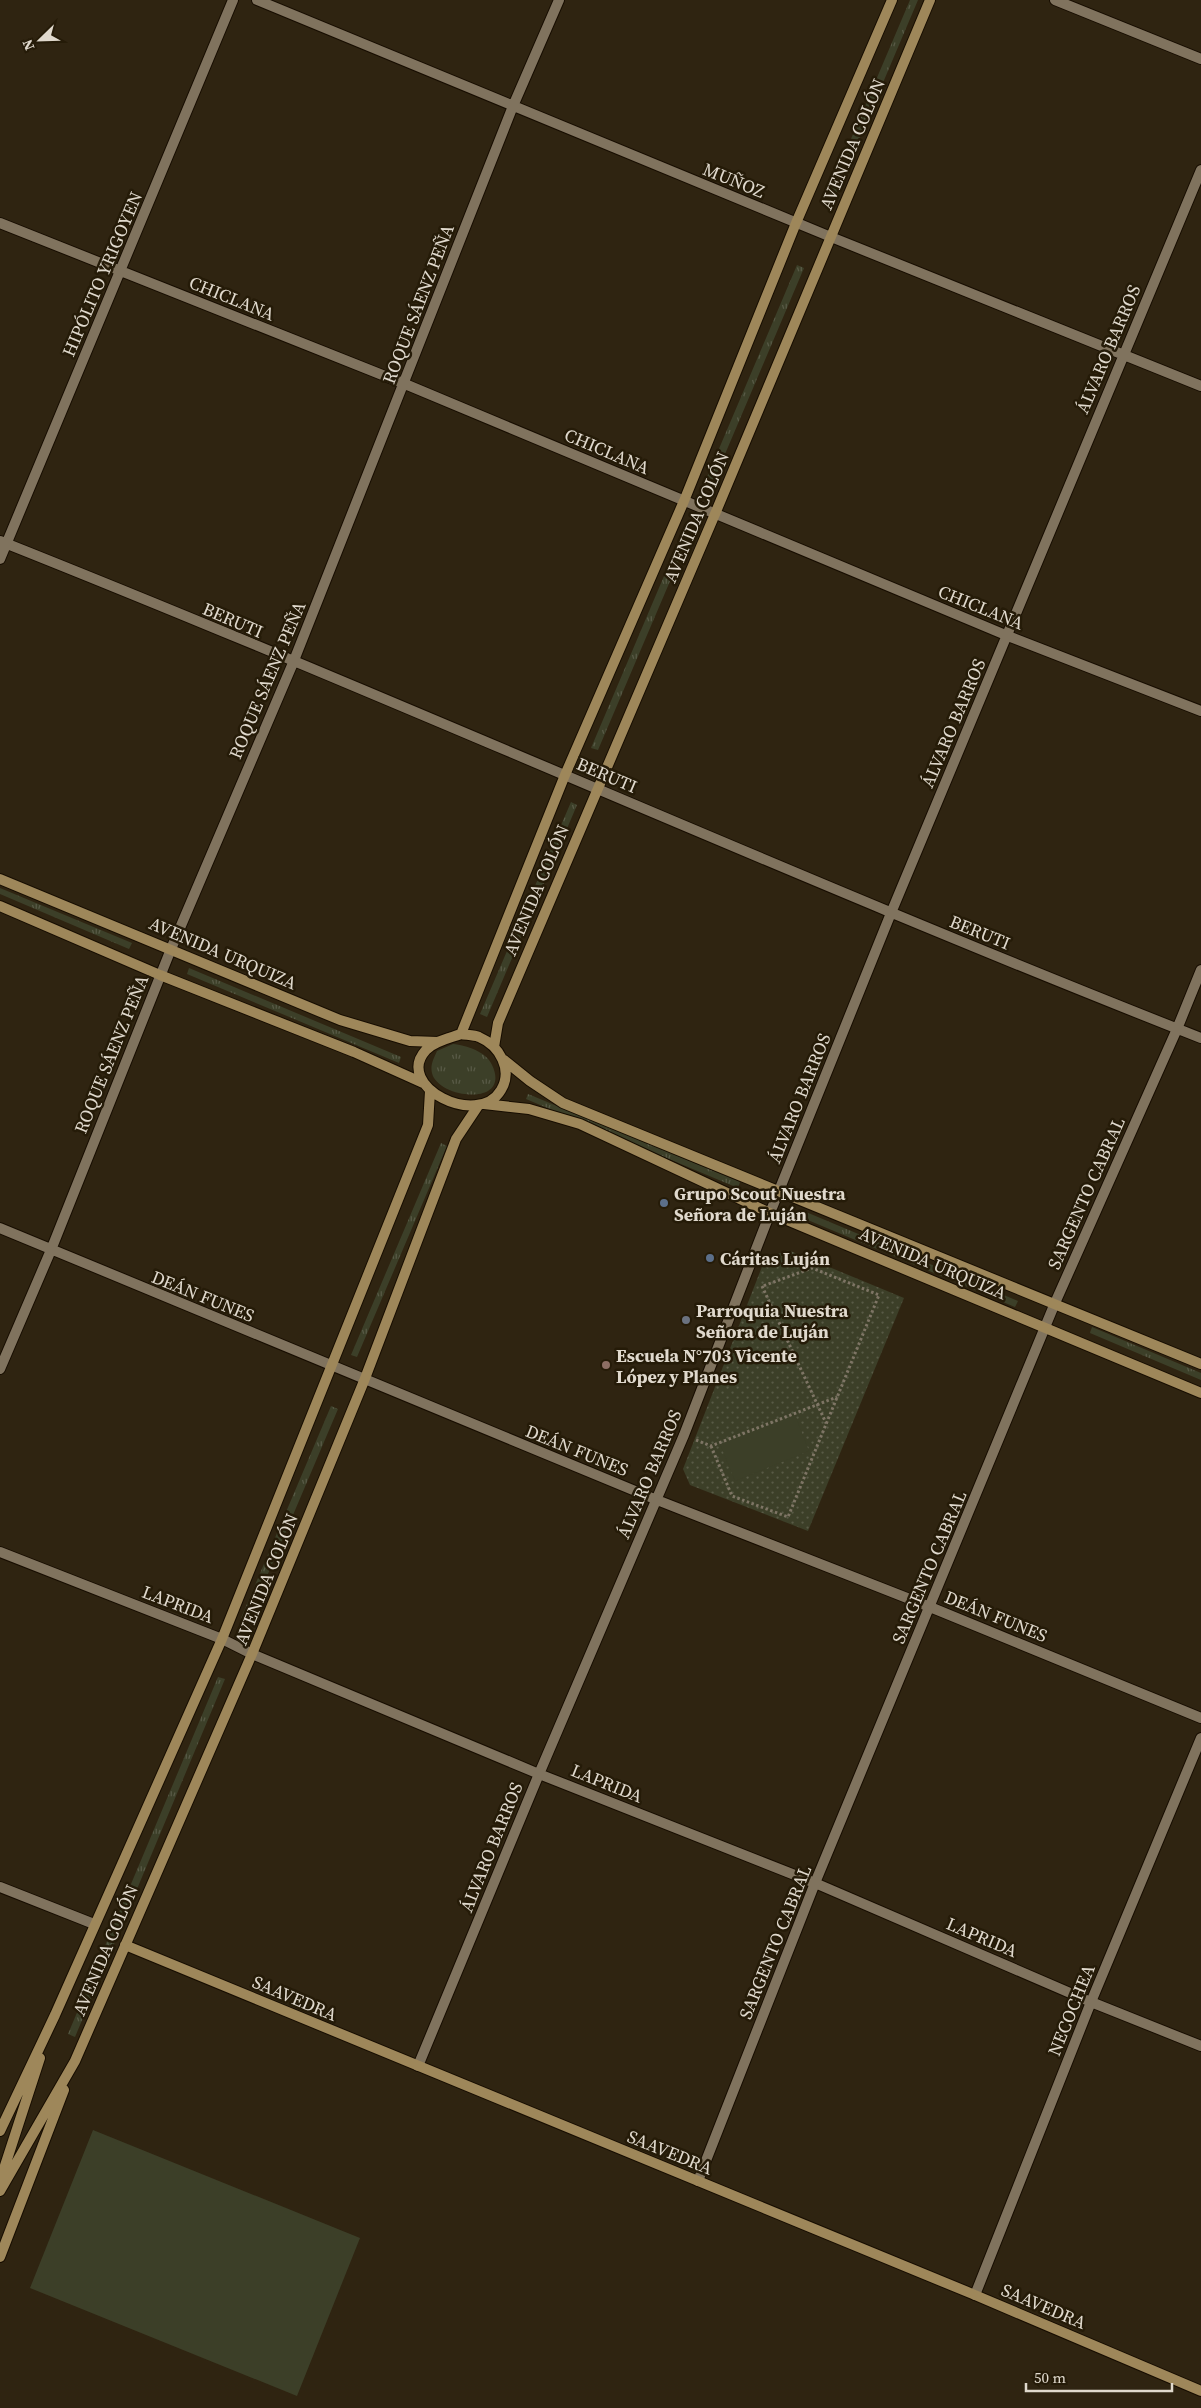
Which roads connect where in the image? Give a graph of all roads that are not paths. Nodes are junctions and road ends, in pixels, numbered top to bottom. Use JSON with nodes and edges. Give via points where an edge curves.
{"nodes":[{"id":1,"x":233,"y":0,"type":"edge"},
{"id":2,"x":257,"y":0,"type":"edge"},
{"id":3,"x":559,"y":0,"type":"edge"},
{"id":4,"x":892,"y":0,"type":"edge"},
{"id":5,"x":930,"y":0,"type":"edge"},
{"id":6,"x":1055,"y":0,"type":"edge"},
{"id":7,"x":1201,"y":59,"type":"edge"},
{"id":8,"x":513,"y":106,"type":"junction"},
{"id":9,"x":1201,"y":170,"type":"edge"},
{"id":10,"x":0,"y":223,"type":"edge"},
{"id":11,"x":796,"y":223,"type":"junction"},
{"id":12,"x":831,"y":237,"type":"junction"},
{"id":13,"x":121,"y":271,"type":"junction"},
{"id":14,"x":1124,"y":354,"type":"junction"},
{"id":15,"x":405,"y":384,"type":"junction"},
{"id":16,"x":1201,"y":386,"type":"edge"},
{"id":17,"x":684,"y":501,"type":"junction"},
{"id":18,"x":715,"y":514,"type":"junction"},
{"id":19,"x":3,"y":542,"type":"edge"},
{"id":20,"x":0,"y":559,"type":"edge"},
{"id":21,"x":1008,"y":636,"type":"junction"},
{"id":22,"x":293,"y":663,"type":"junction"},
{"id":23,"x":1201,"y":711,"type":"edge"},
{"id":24,"x":565,"y":775,"type":"junction"},
{"id":25,"x":597,"y":788,"type":"junction"},
{"id":26,"x":0,"y":879,"type":"edge"},
{"id":27,"x":0,"y":906,"type":"edge"},
{"id":28,"x":891,"y":913,"type":"junction"},
{"id":29,"x":171,"y":949,"type":"junction"},
{"id":30,"x":1201,"y":970,"type":"edge"},
{"id":31,"x":160,"y":975,"type":"junction"},
{"id":32,"x":1177,"y":1029,"type":"junction"},
{"id":33,"x":461,"y":1034,"type":"junction"},
{"id":34,"x":1201,"y":1038,"type":"edge"},
{"id":35,"x":438,"y":1042,"type":"junction"},
{"id":36,"x":494,"y":1047,"type":"junction"},
{"id":37,"x":504,"y":1060,"type":"junction"},
{"id":38,"x":423,"y":1083,"type":"junction"},
{"id":39,"x":430,"y":1091,"type":"junction"},
{"id":40,"x":481,"y":1105,"type":"junction"},
{"id":41,"x":780,"y":1190,"type":"junction"},
{"id":42,"x":770,"y":1213,"type":"junction"},
{"id":43,"x":0,"y":1228,"type":"edge"},
{"id":44,"x":51,"y":1250,"type":"junction"},
{"id":45,"x":1055,"y":1303,"type":"junction"},
{"id":46,"x":1046,"y":1327,"type":"junction"},
{"id":47,"x":1201,"y":1364,"type":"edge"},
{"id":48,"x":331,"y":1366,"type":"junction"},
{"id":49,"x":0,"y":1369,"type":"edge"},
{"id":50,"x":364,"y":1381,"type":"junction"},
{"id":51,"x":1201,"y":1393,"type":"edge"},
{"id":52,"x":657,"y":1500,"type":"junction"},
{"id":53,"x":0,"y":1552,"type":"edge"},
{"id":54,"x":930,"y":1607,"type":"junction"},
{"id":55,"x":222,"y":1639,"type":"junction"},
{"id":56,"x":252,"y":1654,"type":"junction"},
{"id":57,"x":1201,"y":1718,"type":"edge"},
{"id":58,"x":1201,"y":1738,"type":"edge"},
{"id":59,"x":539,"y":1774,"type":"junction"},
{"id":60,"x":815,"y":1883,"type":"junction"},
{"id":61,"x":0,"y":1887,"type":"edge"},
{"id":62,"x":94,"y":1924,"type":"junction"},
{"id":63,"x":125,"y":1945,"type":"junction"},
{"id":64,"x":1091,"y":2002,"type":"junction"},
{"id":65,"x":55,"y":2015,"type":"junction"},
{"id":66,"x":1201,"y":2046,"type":"edge"},
{"id":67,"x":75,"y":2061,"type":"junction"},
{"id":68,"x":418,"y":2066,"type":"junction"},
{"id":69,"x":0,"y":2131,"type":"edge"},
{"id":70,"x":0,"y":2181,"type":"edge"},
{"id":71,"x":698,"y":2181,"type":"junction"},
{"id":72,"x":0,"y":2191,"type":"edge"},
{"id":73,"x":0,"y":2257,"type":"edge"},
{"id":74,"x":975,"y":2294,"type":"junction"},
{"id":75,"x":1201,"y":2391,"type":"edge"}],
"edges":[{"from":1,"to":13,"type":"street","name":"HIPÓLITO YRIGOYEN"},
{"from":2,"to":8,"type":"street","name":"MUÑOZ"},
{"from":3,"to":8,"type":"street","name":"ROQUE SÁENZ PEÑA"},
{"from":4,"to":11,"type":"main road","name":"AVENIDA COLÓN"},
{"from":5,"to":12,"type":"main road","name":"AVENIDA COLÓN"},
{"from":6,"to":7,"type":"street"},
{"from":8,"to":11,"type":"street","name":"MUÑOZ"},
{"from":8,"to":15,"type":"street","name":"ROQUE SÁENZ PEÑA"},
{"from":9,"to":14,"type":"street","name":"ÁLVARO BARROS"},
{"from":10,"to":13,"type":"street","name":"CHICLANA"},
{"from":11,"to":12,"type":"street","name":"MUÑOZ"},
{"from":11,"to":17,"type":"main road","name":"AVENIDA COLÓN"},
{"from":12,"to":14,"type":"street","name":"MUÑOZ"},
{"from":12,"to":18,"type":"main road","name":"AVENIDA COLÓN"},
{"from":13,"to":15,"type":"street","name":"CHICLANA"},
{"from":13,"to":19,"type":"street","name":"HIPÓLITO YRIGOYEN"},
{"from":14,"to":16,"type":"street","name":"MUÑOZ"},
{"from":14,"to":21,"type":"street","name":"ÁLVARO BARROS"},
{"from":15,"to":17,"type":"street","name":"CHICLANA"},
{"from":15,"to":22,"type":"street","name":"ROQUE SÁENZ PEÑA"},
{"from":17,"to":18,"type":"street","name":"CHICLANA"},
{"from":17,"to":24,"type":"main road","name":"AVENIDA COLÓN"},
{"from":18,"to":21,"type":"street","name":"CHICLANA"},
{"from":18,"to":25,"type":"main road","name":"AVENIDA COLÓN"},
{"from":19,"to":20,"type":"street","name":"HIPÓLITO YRIGOYEN"},
{"from":19,"to":22,"type":"street","name":"BERUTI"},
{"from":21,"to":23,"type":"street","name":"CHICLANA"},
{"from":21,"to":28,"type":"street","name":"ÁLVARO BARROS"},
{"from":22,"to":24,"type":"street","name":"BERUTI"},
{"from":22,"to":29,"type":"street","name":"ROQUE SÁENZ PEÑA"},
{"from":24,"to":25,"type":"street","name":"BERUTI"},
{"from":24,"to":33,"type":"main road","name":"AVENIDA COLÓN"},
{"from":25,"to":28,"type":"street","name":"BERUTI"},
{"from":25,"to":36,"type":"main road","name":"AVENIDA COLÓN","via":[[498,1023]]},
{"from":26,"to":29,"type":"main road","name":"AVENIDA URQUIZA"},
{"from":27,"to":31,"type":"main road"},
{"from":28,"to":32,"type":"street","name":"BERUTI"},
{"from":28,"to":41,"type":"street","name":"ÁLVARO BARROS"},
{"from":29,"to":31,"type":"street","name":"ROQUE SÁENZ PEÑA"},
{"from":29,"to":35,"type":"main road","name":"AVENIDA URQUIZA","via":[[349,1023],[410,1041]]},
{"from":30,"to":32,"type":"street","name":"SARGENTO CABRAL"},
{"from":31,"to":38,"type":"main road"},
{"from":31,"to":44,"type":"street","name":"ROQUE SÁENZ PEÑA"},
{"from":32,"to":34,"type":"street","name":"BERUTI"},
{"from":32,"to":45,"type":"street","name":"SARGENTO CABRAL"},
{"from":33,"to":35,"type":"main road"},
{"from":33,"to":36,"type":"main road","via":[[479,1037]]},
{"from":35,"to":38,"type":"main road","via":[[420,1059]]},
{"from":36,"to":37,"type":"main road"},
{"from":37,"to":40,"type":"main road","via":[[503,1087],[497,1096]]},
{"from":37,"to":41,"type":"main road","name":"AVENIDA URQUIZA","via":[[563,1103]]},
{"from":38,"to":39,"type":"main road"},
{"from":39,"to":40,"type":"main road","via":[[461,1105]]},
{"from":39,"to":48,"type":"main road","name":"AVENIDA COLÓN","via":[[428,1125]]},
{"from":40,"to":42,"type":"main road","name":"AVENIDA URQUIZA","via":[[529,1109],[580,1124]]},
{"from":40,"to":50,"type":"main road","name":"AVENIDA COLÓN","via":[[456,1139]]},
{"from":41,"to":42,"type":"street","name":"ÁLVARO BARROS"},
{"from":41,"to":45,"type":"main road","name":"AVENIDA URQUIZA"},
{"from":42,"to":46,"type":"main road","name":"AVENIDA URQUIZA"},
{"from":42,"to":52,"type":"street","name":"ÁLVARO BARROS"},
{"from":43,"to":44,"type":"street","name":"DEÁN FUNES"},
{"from":44,"to":48,"type":"street","name":"DEÁN FUNES"},
{"from":44,"to":49,"type":"street","name":"ROQUE SÁENZ PEÑA"},
{"from":45,"to":46,"type":"street","name":"SARGENTO CABRAL"},
{"from":45,"to":47,"type":"main road","name":"AVENIDA URQUIZA"},
{"from":46,"to":51,"type":"main road","name":"AVENIDA URQUIZA"},
{"from":46,"to":54,"type":"street","name":"SARGENTO CABRAL"},
{"from":48,"to":50,"type":"street","name":"DEÁN FUNES"},
{"from":48,"to":55,"type":"main road","name":"AVENIDA COLÓN"},
{"from":50,"to":52,"type":"street","name":"DEÁN FUNES"},
{"from":50,"to":56,"type":"main road","name":"AVENIDA COLÓN"},
{"from":52,"to":54,"type":"street","name":"DEÁN FUNES"},
{"from":52,"to":59,"type":"street","name":"ÁLVARO BARROS"},
{"from":53,"to":55,"type":"street","name":"LAPRIDA"},
{"from":54,"to":57,"type":"street","name":"DEÁN FUNES"},
{"from":54,"to":60,"type":"street","name":"SARGENTO CABRAL"},
{"from":55,"to":56,"type":"street","name":"LAPRIDA"},
{"from":55,"to":62,"type":"main road","name":"AVENIDA COLÓN"},
{"from":56,"to":59,"type":"street","name":"LAPRIDA"},
{"from":56,"to":63,"type":"main road","name":"AVENIDA COLÓN"},
{"from":58,"to":64,"type":"street","name":"NECOCHEA"},
{"from":59,"to":60,"type":"street","name":"LAPRIDA"},
{"from":59,"to":68,"type":"street","name":"ÁLVARO BARROS"},
{"from":60,"to":64,"type":"street","name":"LAPRIDA"},
{"from":60,"to":71,"type":"street","name":"SARGENTO CABRAL"},
{"from":61,"to":62,"type":"street"},
{"from":62,"to":65,"type":"main road","name":"AVENIDA COLÓN"},
{"from":63,"to":67,"type":"main road","name":"AVENIDA COLÓN"},
{"from":63,"to":68,"type":"main road","name":"SAAVEDRA"},
{"from":64,"to":66,"type":"street","name":"LAPRIDA"},
{"from":64,"to":74,"type":"street","name":"NECOCHEA"},
{"from":65,"to":69,"type":"main road","name":"AVENIDA COLÓN"},
{"from":65,"to":70,"type":"main road","name":"AVENIDA COLÓN"},
{"from":67,"to":72,"type":"main road","name":"AVENIDA COLÓN"},
{"from":67,"to":73,"type":"main road","name":"AVENIDA COLÓN"},
{"from":68,"to":71,"type":"main road","name":"SAAVEDRA"},
{"from":71,"to":74,"type":"main road","name":"SAAVEDRA"},
{"from":74,"to":75,"type":"main road","name":"SAAVEDRA"}]}
